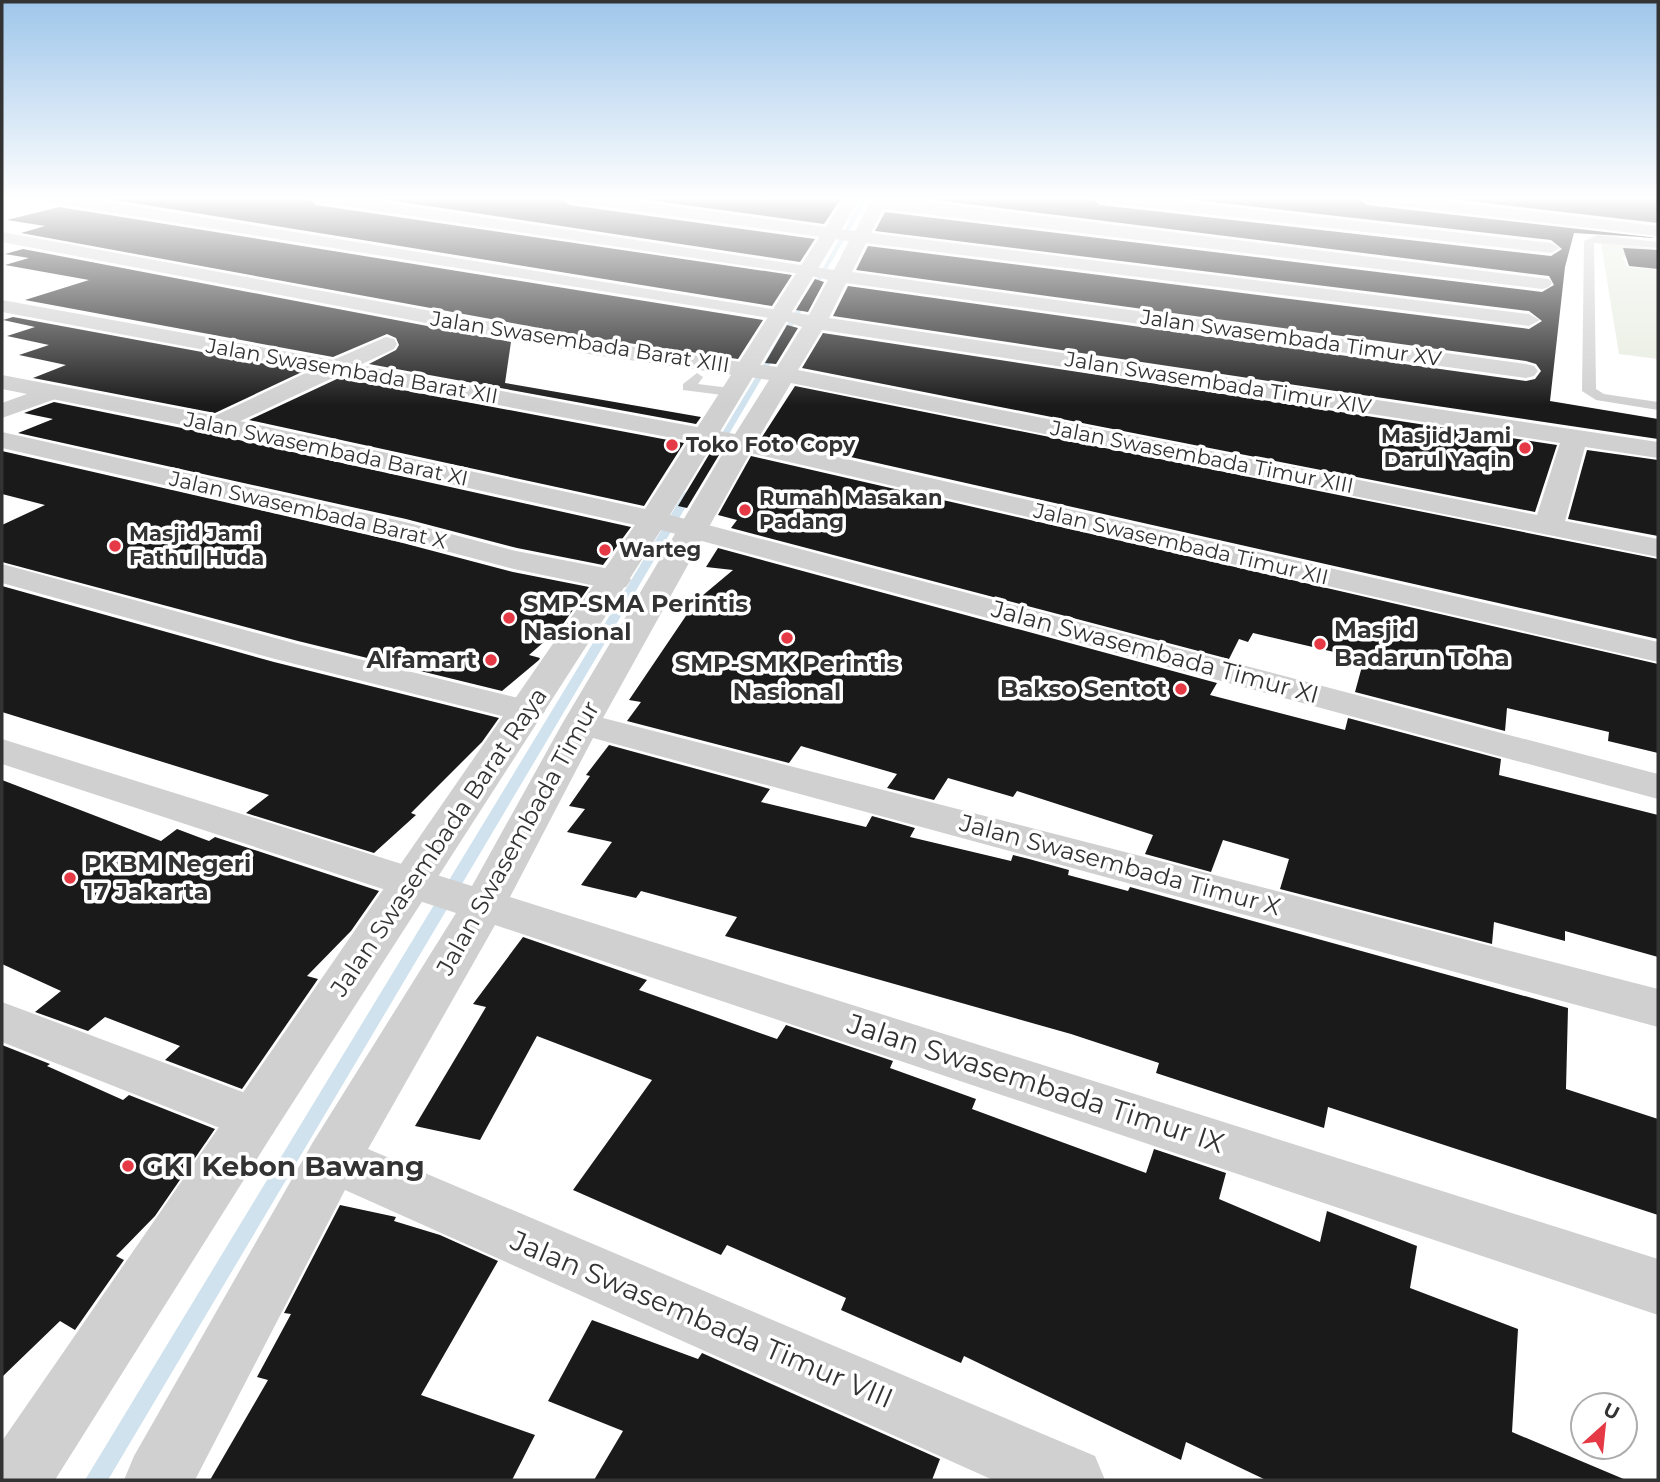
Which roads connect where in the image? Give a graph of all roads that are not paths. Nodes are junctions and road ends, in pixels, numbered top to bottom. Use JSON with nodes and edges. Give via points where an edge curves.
{"nodes":[{"id":1,"x":155,"y":266,"type":"edge"},
{"id":2,"x":466,"y":266,"type":"edge"},
{"id":3,"x":554,"y":266,"type":"edge"},
{"id":4,"x":774,"y":266,"type":"edge"},
{"id":5,"x":825,"y":266,"type":"edge"},
{"id":6,"x":1149,"y":266,"type":"edge"},
{"id":7,"x":1317,"y":266,"type":"edge"},
{"id":8,"x":1401,"y":266,"type":"edge"},
{"id":9,"x":1589,"y":266,"type":"edge"},
{"id":10,"x":821,"y":273,"type":"junction"},
{"id":11,"x":532,"y":277,"type":"junction"},
{"id":12,"x":1542,"y":283,"type":"dead end"},
{"id":13,"x":1298,"y":290,"type":"junction"},
{"id":14,"x":497,"y":293,"type":"dead end"},
{"id":15,"x":473,"y":304,"type":"dead end"},
{"id":16,"x":2,"y":306,"type":"edge"},
{"id":17,"x":793,"y":318,"type":"junction"},
{"id":18,"x":437,"y":320,"type":"junction"},
{"id":19,"x":1529,"y":320,"type":"dead end"},
{"id":20,"x":386,"y":344,"type":"dead end"},
{"id":21,"x":336,"y":369,"type":"junction"},
{"id":22,"x":1526,"y":371,"type":"dead end"},
{"id":23,"x":740,"y":378,"type":"junction"},
{"id":24,"x":2,"y":382,"type":"edge"},
{"id":25,"x":52,"y":391,"type":"junction"},
{"id":26,"x":676,"y":401,"type":"dead end"},
{"id":27,"x":1658,"y":406,"type":"edge"},
{"id":28,"x":2,"y":411,"type":"edge"},
{"id":29,"x":217,"y":425,"type":"junction"},
{"id":30,"x":1575,"y":437,"type":"junction"},
{"id":31,"x":2,"y":440,"type":"edge"},
{"id":32,"x":723,"y":440,"type":"junction"},
{"id":33,"x":1658,"y":450,"type":"edge"},
{"id":34,"x":674,"y":524,"type":"junction"},
{"id":35,"x":1549,"y":525,"type":"junction"},
{"id":36,"x":1658,"y":548,"type":"edge"},
{"id":37,"x":2,"y":573,"type":"edge"},
{"id":38,"x":615,"y":580,"type":"junction"},
{"id":39,"x":1658,"y":652,"type":"edge"},
{"id":40,"x":526,"y":711,"type":"junction"},
{"id":41,"x":581,"y":724,"type":"junction"},
{"id":42,"x":2,"y":751,"type":"edge"},
{"id":43,"x":1658,"y":787,"type":"edge"},
{"id":44,"x":421,"y":885,"type":"junction"},
{"id":45,"x":478,"y":902,"type":"junction"},
{"id":46,"x":1658,"y":1008,"type":"edge"},
{"id":47,"x":2,"y":1020,"type":"edge"},
{"id":48,"x":253,"y":1119,"type":"junction"},
{"id":49,"x":333,"y":1158,"type":"junction"},
{"id":50,"x":1658,"y":1287,"type":"edge"},
{"id":51,"x":16,"y":1480,"type":"edge"},
{"id":52,"x":158,"y":1480,"type":"edge"},
{"id":53,"x":1071,"y":1480,"type":"edge"}],
"edges":[{"from":1,"to":18,"type":"street","name":"Jalan Swasembada Barat XIII"},
{"from":2,"to":11,"type":"street","name":"Jalan Swasembada Timur XIV"},
{"from":3,"to":11,"type":"street"},
{"from":4,"to":10,"type":"street","name":"Jalan Swasembada Timur XV"},
{"from":5,"to":10,"type":"street","name":"Jalan Swasembada Barat Raya"},
{"from":6,"to":13,"type":"street"},
{"from":7,"to":13,"type":"street"},
{"from":8,"to":12,"type":"street"},
{"from":9,"to":27,"type":"lane","via":[[1589,391]]},
{"from":10,"to":17,"type":"street","name":"Jalan Swasembada Barat Raya"},
{"from":10,"to":22,"type":"street","name":"Jalan Swasembada Timur XV"},
{"from":11,"to":14,"type":"street"},
{"from":11,"to":17,"type":"street","name":"Jalan Swasembada Timur XIV"},
{"from":13,"to":19,"type":"street"},
{"from":15,"to":18,"type":"street"},
{"from":16,"to":21,"type":"street","name":"Jalan Swasembada Barat XII"},
{"from":17,"to":23,"type":"street","name":"Jalan Swasembada Barat Raya"},
{"from":17,"to":30,"type":"street","name":"Jalan Swasembada Timur XIV"},
{"from":18,"to":23,"type":"street","name":"Jalan Swasembada Barat XIII"},
{"from":20,"to":21,"type":"street"},
{"from":21,"to":29,"type":"street"},
{"from":21,"to":32,"type":"street","name":"Jalan Swasembada Barat XII"},
{"from":23,"to":26,"type":"lane"},
{"from":23,"to":32,"type":"street","name":"Jalan Swasembada Barat Raya"},
{"from":23,"to":32,"type":"street"},
{"from":23,"to":35,"type":"street","name":"Jalan Swasembada Timur XIII"},
{"from":24,"to":25,"type":"street","name":"Jalan Swasembada Barat XI"},
{"from":25,"to":28,"type":"street"},
{"from":25,"to":29,"type":"street","name":"Jalan Swasembada Barat XI"},
{"from":29,"to":34,"type":"street","name":"Jalan Swasembada Barat XI"},
{"from":30,"to":33,"type":"street","name":"Jalan Swasembada Timur XIV"},
{"from":30,"to":35,"type":"street"},
{"from":31,"to":38,"type":"street","name":"Jalan Swasembada Barat X"},
{"from":32,"to":34,"type":"street","name":"Jalan Swasembada Barat Raya"},
{"from":32,"to":39,"type":"street","name":"Jalan Swasembada Timur XII"},
{"from":34,"to":38,"type":"street","name":"Jalan Swasembada Barat Raya"},
{"from":34,"to":41,"type":"street","name":"Jalan Swasembada Timur"},
{"from":34,"to":43,"type":"street","name":"Jalan Swasembada Timur XI"},
{"from":35,"to":36,"type":"street","name":"Jalan Swasembada Timur XIII"},
{"from":37,"to":40,"type":"street","via":[[287,652]]},
{"from":38,"to":40,"type":"street","name":"Jalan Swasembada Barat Raya"},
{"from":40,"to":44,"type":"street","name":"Jalan Swasembada Barat Raya"},
{"from":41,"to":45,"type":"street","name":"Jalan Swasembada Timur"},
{"from":41,"to":46,"type":"street","name":"Jalan Swasembada Timur X"},
{"from":42,"to":44,"type":"street","name":"Jalan Swasembada Timur IX"},
{"from":44,"to":45,"type":"street","name":"Jalan Swasembada Timur IX"},
{"from":44,"to":48,"type":"street","name":"Jalan Swasembada Barat Raya"},
{"from":45,"to":49,"type":"street","name":"Jalan Swasembada Timur"},
{"from":45,"to":50,"type":"street","name":"Jalan Swasembada Timur IX"},
{"from":47,"to":48,"type":"street"},
{"from":48,"to":51,"type":"street","name":"Jalan Swasembada Barat Raya"},
{"from":49,"to":52,"type":"street","name":"Jalan Swasembada Timur"},
{"from":49,"to":53,"type":"street","name":"Jalan Swasembada Timur VIII"}]}
